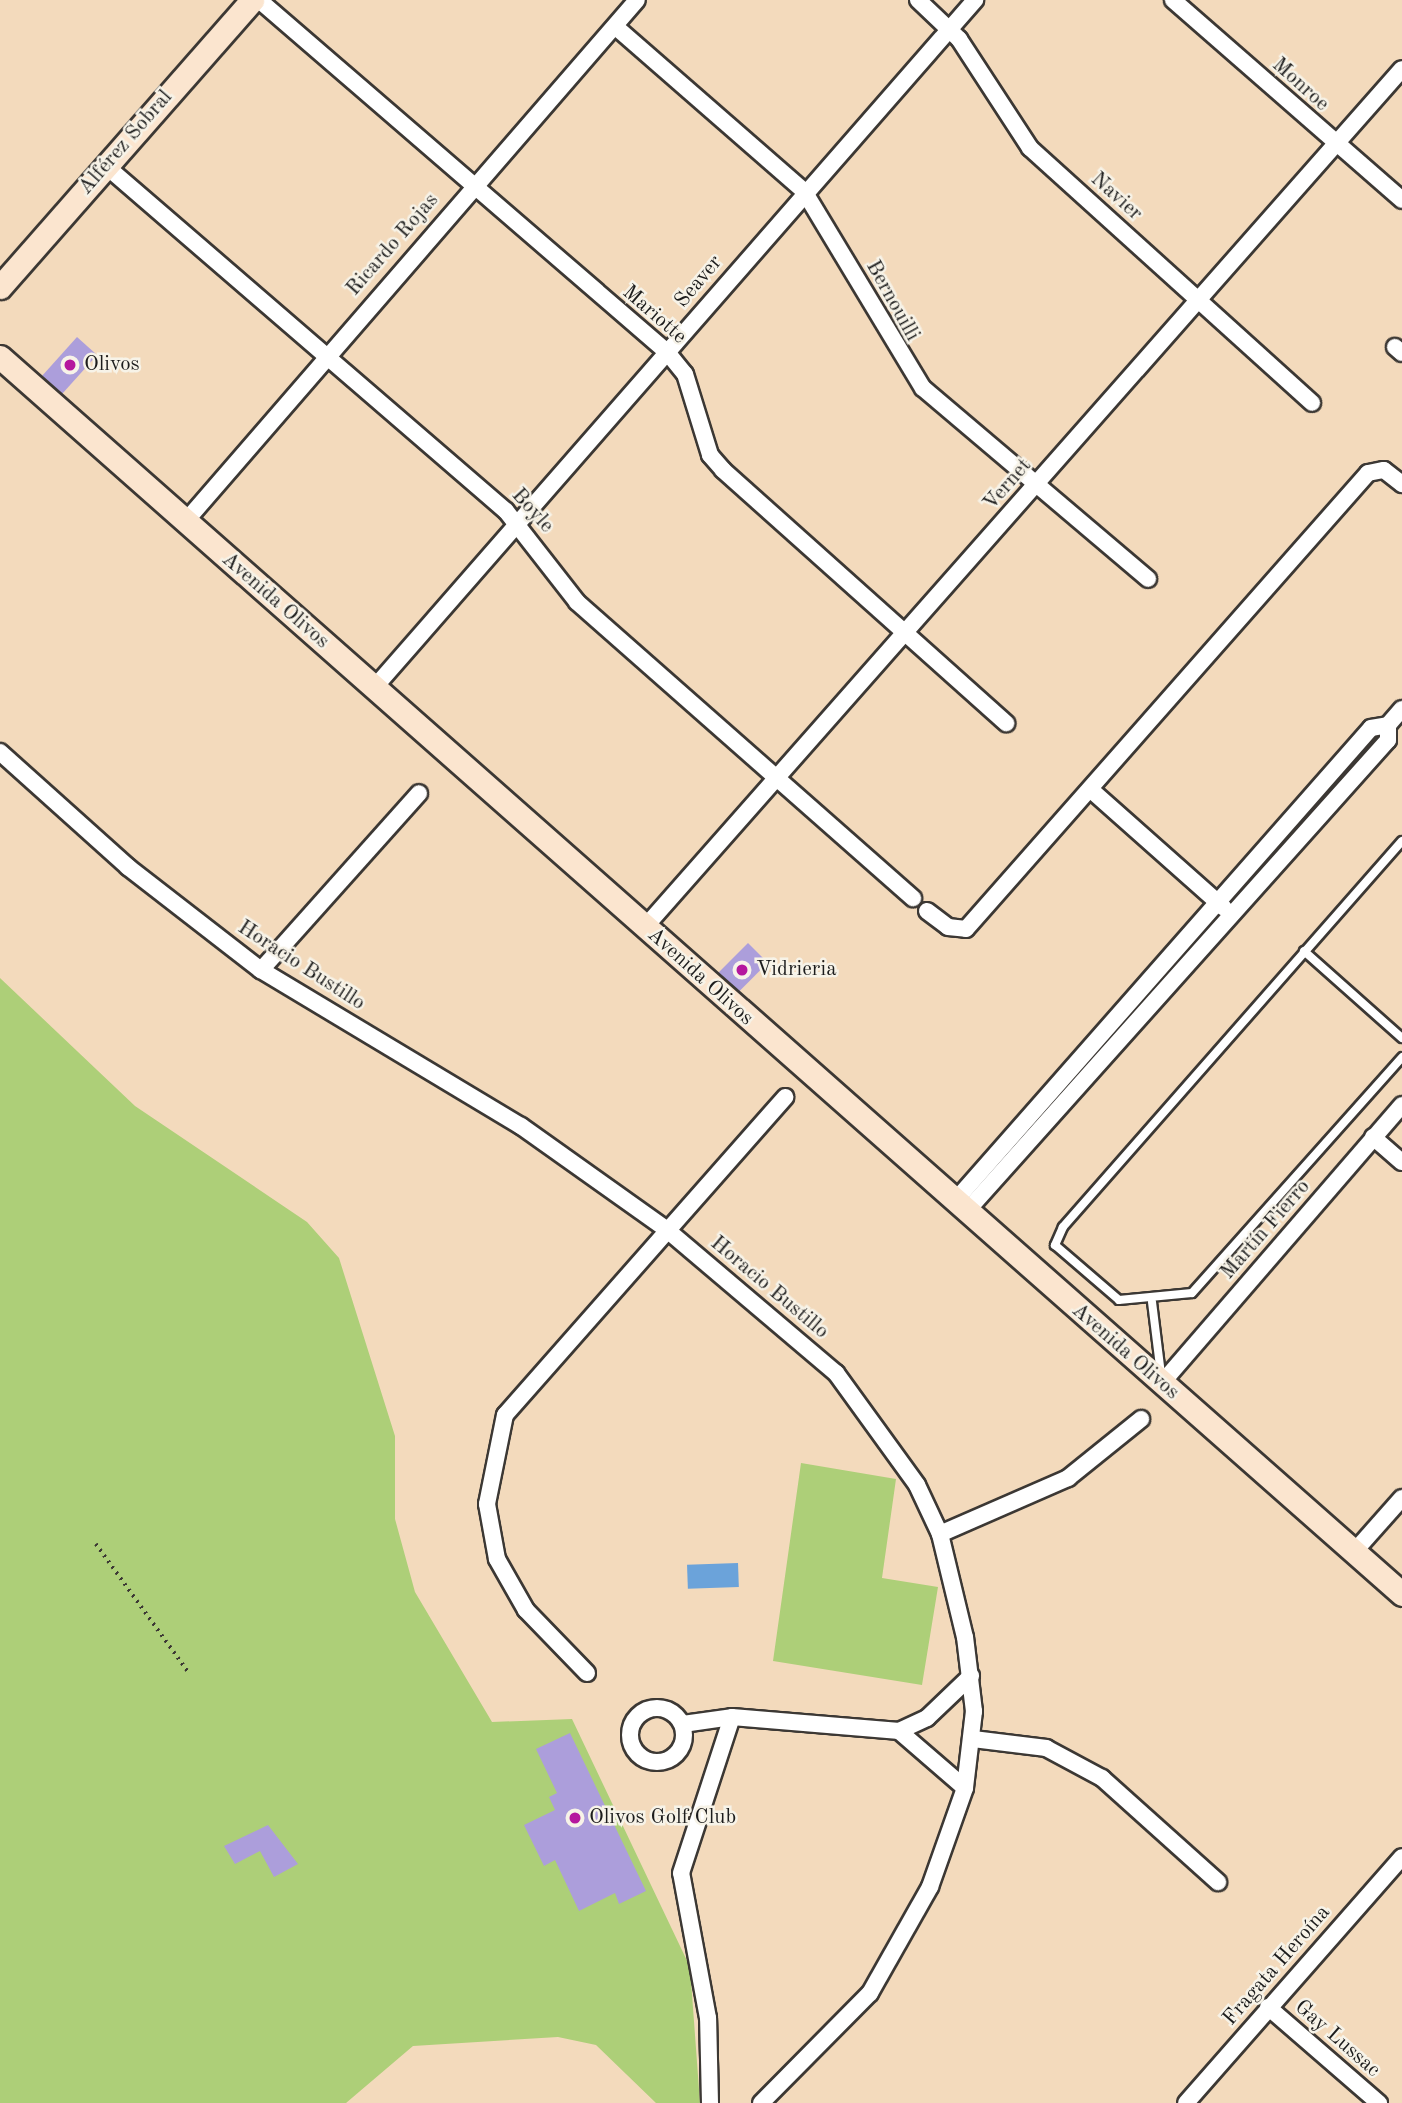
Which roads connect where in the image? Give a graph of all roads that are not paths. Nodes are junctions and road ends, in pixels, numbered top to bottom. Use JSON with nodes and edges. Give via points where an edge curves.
{"nodes":[{"id":1,"x":252,"y":0,"type":"edge"},
{"id":2,"x":259,"y":0,"type":"edge"},
{"id":3,"x":638,"y":0,"type":"edge"},
{"id":4,"x":918,"y":0,"type":"edge"},
{"id":5,"x":975,"y":0,"type":"edge"},
{"id":6,"x":1172,"y":0,"type":"edge"},
{"id":7,"x":617,"y":28,"type":"junction"},
{"id":8,"x":950,"y":28,"type":"junction"},
{"id":9,"x":1402,"y":69,"type":"edge"},
{"id":10,"x":1336,"y":146,"type":"junction"},
{"id":11,"x":106,"y":166,"type":"junction"},
{"id":12,"x":470,"y":188,"type":"junction"},
{"id":13,"x":804,"y":191,"type":"junction"},
{"id":14,"x":1402,"y":200,"type":"edge"},
{"id":15,"x":0,"y":286,"type":"edge"},
{"id":16,"x":1200,"y":301,"type":"junction"},
{"id":17,"x":667,"y":352,"type":"junction"},
{"id":18,"x":0,"y":357,"type":"edge"},
{"id":19,"x":324,"y":357,"type":"junction"},
{"id":20,"x":1312,"y":402,"type":"dead end"},
{"id":21,"x":1036,"y":484,"type":"junction"},
{"id":22,"x":1402,"y":484,"type":"edge"},
{"id":23,"x":185,"y":522,"type":"junction"},
{"id":24,"x":517,"y":523,"type":"junction"},
{"id":25,"x":1148,"y":579,"type":"dead end"},
{"id":26,"x":907,"y":636,"type":"junction"},
{"id":27,"x":374,"y":688,"type":"junction"},
{"id":28,"x":1402,"y":709,"type":"edge"},
{"id":29,"x":1006,"y":723,"type":"dead end"},
{"id":30,"x":1388,"y":725,"type":"junction"},
{"id":31,"x":0,"y":752,"type":"edge"},
{"id":32,"x":776,"y":782,"type":"junction"},
{"id":33,"x":1090,"y":789,"type":"junction"},
{"id":34,"x":419,"y":793,"type":"dead end"},
{"id":35,"x":1402,"y":841,"type":"edge"},
{"id":36,"x":914,"y":898,"type":"dead end"},
{"id":37,"x":1218,"y":902,"type":"junction"},
{"id":38,"x":927,"y":911,"type":"dead end"},
{"id":39,"x":1232,"y":915,"type":"junction"},
{"id":40,"x":645,"y":927,"type":"junction"},
{"id":41,"x":1304,"y":951,"type":"junction"},
{"id":42,"x":261,"y":970,"type":"junction"},
{"id":43,"x":1106,"y":1030,"type":"junction"},
{"id":44,"x":1402,"y":1038,"type":"edge"},
{"id":45,"x":1119,"y":1042,"type":"junction"},
{"id":46,"x":1402,"y":1057,"type":"edge"},
{"id":47,"x":785,"y":1097,"type":"dead end"},
{"id":48,"x":1402,"y":1105,"type":"edge"},
{"id":49,"x":1373,"y":1137,"type":"junction"},
{"id":50,"x":1402,"y":1162,"type":"edge"},
{"id":51,"x":960,"y":1207,"type":"junction"},
{"id":52,"x":666,"y":1229,"type":"junction"},
{"id":53,"x":1153,"y":1302,"type":"junction"},
{"id":54,"x":1162,"y":1383,"type":"junction"},
{"id":55,"x":1141,"y":1419,"type":"dead end"},
{"id":56,"x":1402,"y":1498,"type":"edge"},
{"id":57,"x":940,"y":1534,"type":"junction"},
{"id":58,"x":1354,"y":1552,"type":"junction"},
{"id":59,"x":1402,"y":1594,"type":"edge"},
{"id":60,"x":587,"y":1673,"type":"dead end"},
{"id":61,"x":971,"y":1676,"type":"junction"},
{"id":62,"x":732,"y":1717,"type":"junction"},
{"id":63,"x":683,"y":1724,"type":"dead end"},
{"id":64,"x":899,"y":1731,"type":"junction"},
{"id":65,"x":973,"y":1739,"type":"junction"},
{"id":66,"x":965,"y":1788,"type":"junction"},
{"id":67,"x":1402,"y":1857,"type":"edge"},
{"id":68,"x":1218,"y":1882,"type":"dead end"},
{"id":69,"x":1268,"y":2007,"type":"junction"},
{"id":70,"x":710,"y":2103,"type":"edge"},
{"id":71,"x":761,"y":2103,"type":"edge"},
{"id":72,"x":1186,"y":2103,"type":"edge"},
{"id":73,"x":1379,"y":2103,"type":"edge"}],
"edges":[{"from":1,"to":11,"type":"street","name":"Alférez Sobral"},
{"from":2,"to":12,"type":"street","name":"Mariotte"},
{"from":3,"to":7,"type":"street","name":"Ricardo Rojas"},
{"from":4,"to":8,"type":"street","name":"Navier"},
{"from":5,"to":8,"type":"street","name":"Seaver"},
{"from":6,"to":10,"type":"street","name":"Monroe"},
{"from":7,"to":12,"type":"street","name":"Ricardo Rojas"},
{"from":7,"to":13,"type":"street","name":"Bernouilli"},
{"from":8,"to":13,"type":"street","name":"Seaver"},
{"from":8,"to":16,"type":"street","name":"Navier","via":[[1015,132]]},
{"from":9,"to":10,"type":"street","name":"Vernet"},
{"from":10,"to":14,"type":"street","name":"Monroe"},
{"from":10,"to":16,"type":"street","name":"Vernet"},
{"from":11,"to":15,"type":"street","name":"Alférez Sobral"},
{"from":11,"to":19,"type":"street","name":"Boyle"},
{"from":12,"to":17,"type":"street","name":"Mariotte"},
{"from":12,"to":19,"type":"street","name":"Ricardo Rojas"},
{"from":13,"to":17,"type":"street","name":"Seaver"},
{"from":13,"to":21,"type":"street","name":"Bernouilli","via":[[911,375]]},
{"from":16,"to":20,"type":"street","name":"Navier"},
{"from":16,"to":21,"type":"street","name":"Vernet"},
{"from":17,"to":24,"type":"street","name":"Seaver"},
{"from":17,"to":26,"type":"street","name":"Mariotte","via":[[685,374],[710,455]]},
{"from":18,"to":23,"type":"street","name":"Avenida Olivos"},
{"from":19,"to":23,"type":"street","name":"Ricardo Rojas"},
{"from":19,"to":24,"type":"street","name":"Boyle"},
{"from":21,"to":25,"type":"street","name":"Bernouilli"},
{"from":21,"to":26,"type":"street","name":"Vernet"},
{"from":22,"to":33,"type":"street","via":[[1384,470],[1368,473]]},
{"from":23,"to":27,"type":"street","name":"Avenida Olivos"},
{"from":24,"to":27,"type":"street","name":"Seaver"},
{"from":24,"to":32,"type":"street","name":"Boyle","via":[[577,602]]},
{"from":26,"to":29,"type":"street","name":"Mariotte"},
{"from":26,"to":32,"type":"street","name":"Vernet"},
{"from":27,"to":40,"type":"street","name":"Avenida Olivos"},
{"from":28,"to":30,"type":"street"},
{"from":30,"to":37,"type":"street","via":[[1371,728]]},
{"from":30,"to":39,"type":"street","via":[[1388,740]]},
{"from":31,"to":42,"type":"street","name":"Horacio Bustillo","via":[[128,867]]},
{"from":32,"to":36,"type":"street","name":"Boyle"},
{"from":32,"to":40,"type":"street","name":"Vernet"},
{"from":33,"to":37,"type":"street"},
{"from":33,"to":38,"type":"street","via":[[966,929],[948,928]]},
{"from":34,"to":42,"type":"street"},
{"from":35,"to":41,"type":"lane"},
{"from":37,"to":39,"type":"street"},
{"from":37,"to":43,"type":"street"},
{"from":39,"to":45,"type":"street"},
{"from":40,"to":51,"type":"street","name":"Avenida Olivos"},
{"from":41,"to":44,"type":"lane"},
{"from":41,"to":53,"type":"lane","via":[[1056,1239],[1063,1254],[1119,1300]]},
{"from":42,"to":52,"type":"street","name":"Horacio Bustillo","via":[[521,1126]]},
{"from":43,"to":45,"type":"street"},
{"from":43,"to":51,"type":"street"},
{"from":45,"to":51,"type":"street"},
{"from":46,"to":53,"type":"lane","via":[[1198,1288]]},
{"from":47,"to":52,"type":"street"},
{"from":48,"to":49,"type":"street","name":"Martín Fierro"},
{"from":49,"to":50,"type":"street"},
{"from":49,"to":54,"type":"street","name":"Martín Fierro"},
{"from":51,"to":54,"type":"street","name":"Avenida Olivos"},
{"from":52,"to":57,"type":"street","name":"Horacio Bustillo","via":[[836,1373],[890,1440]]},
{"from":52,"to":60,"type":"street","via":[[521,1391],[494,1446],[487,1504],[497,1559],[526,1610]]},
{"from":53,"to":54,"type":"lane"},
{"from":54,"to":58,"type":"street","name":"Avenida Olivos"},
{"from":55,"to":57,"type":"street","via":[[1068,1478]]},
{"from":56,"to":58,"type":"street"},
{"from":57,"to":61,"type":"street","name":"Horacio Bustillo"},
{"from":58,"to":59,"type":"street","name":"Avenida Olivos"},
{"from":61,"to":64,"type":"street","via":[[927,1718]]},
{"from":61,"to":65,"type":"street","name":"Horacio Bustillo"},
{"from":62,"to":63,"type":"street"},
{"from":62,"to":64,"type":"street"},
{"from":62,"to":70,"type":"street","via":[[681,1873],[708,2018]]},
{"from":64,"to":66,"type":"street"},
{"from":65,"to":66,"type":"street","name":"Horacio Bustillo"},
{"from":65,"to":68,"type":"street","via":[[1046,1748],[1102,1778]]},
{"from":66,"to":71,"type":"street","name":"Horacio Bustillo","via":[[930,1887],[876,1983]]},
{"from":67,"to":69,"type":"street","name":"Fragata Heroína"},
{"from":69,"to":72,"type":"street","name":"Fragata Heroína"},
{"from":69,"to":73,"type":"street","name":"Gay Lussac"}]}
